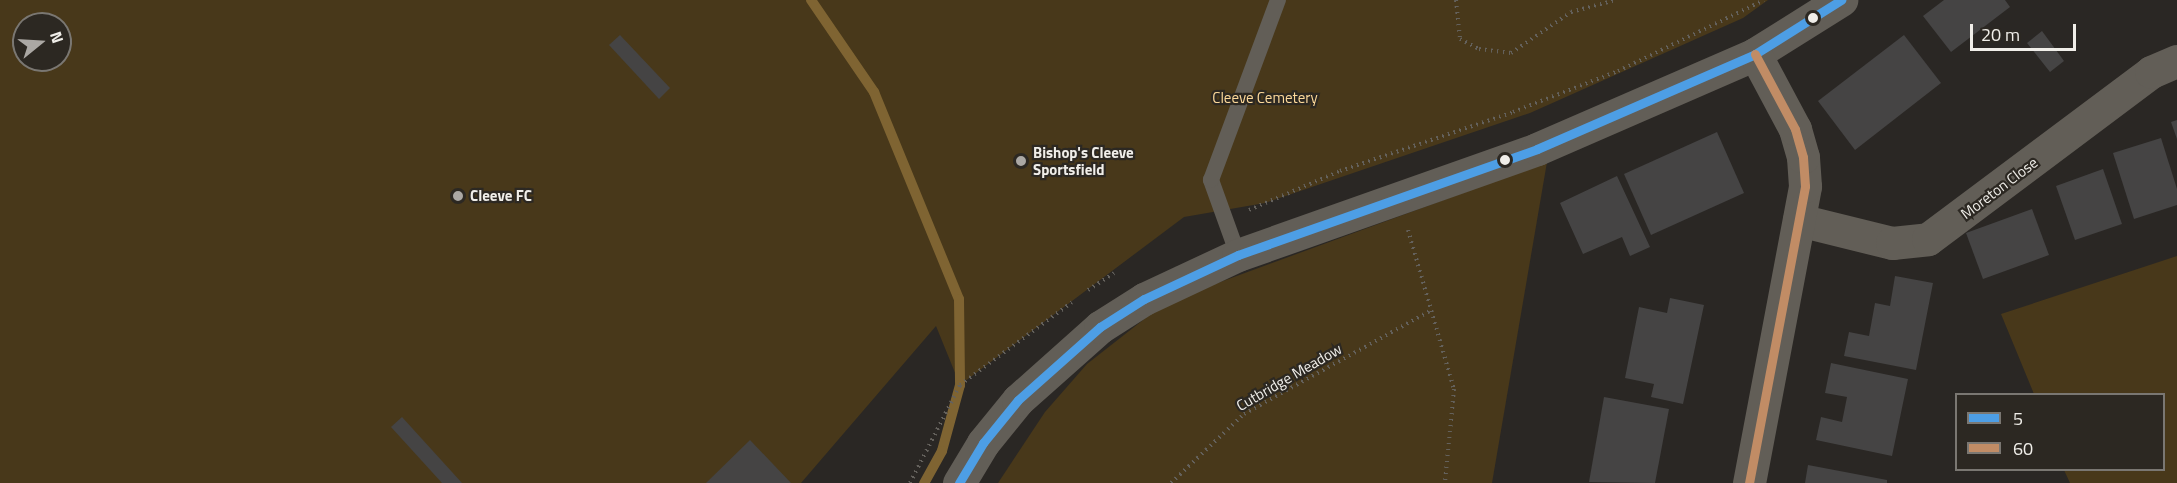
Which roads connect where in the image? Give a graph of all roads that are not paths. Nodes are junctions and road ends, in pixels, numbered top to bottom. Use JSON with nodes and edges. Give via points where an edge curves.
{"nodes":[{"id":1,"x":1278,"y":0,"type":"edge"},
{"id":2,"x":1841,"y":0,"type":"edge"},
{"id":3,"x":1755,"y":54,"type":"junction"},
{"id":4,"x":2177,"y":61,"type":"edge"},
{"id":5,"x":1799,"y":220,"type":"junction"},
{"id":6,"x":1238,"y":255,"type":"junction"},
{"id":7,"x":959,"y":483,"type":"edge"},
{"id":8,"x":1749,"y":483,"type":"edge"}],
"edges":[{"from":1,"to":6,"type":"lane","via":[[1211,180]]},
{"from":2,"to":3,"type":"street"},
{"from":3,"to":5,"type":"street","via":[[1795,129],[1803,157],[1805,186]]},
{"from":3,"to":6,"type":"street","via":[[1537,149]]},
{"from":4,"to":5,"type":"street","name":"Moreton Close","via":[[2151,72],[1928,239],[1892,243]]},
{"from":5,"to":8,"type":"street"},
{"from":6,"to":7,"type":"street","via":[[1143,299],[1092,333],[1018,400],[983,443]]}]}
